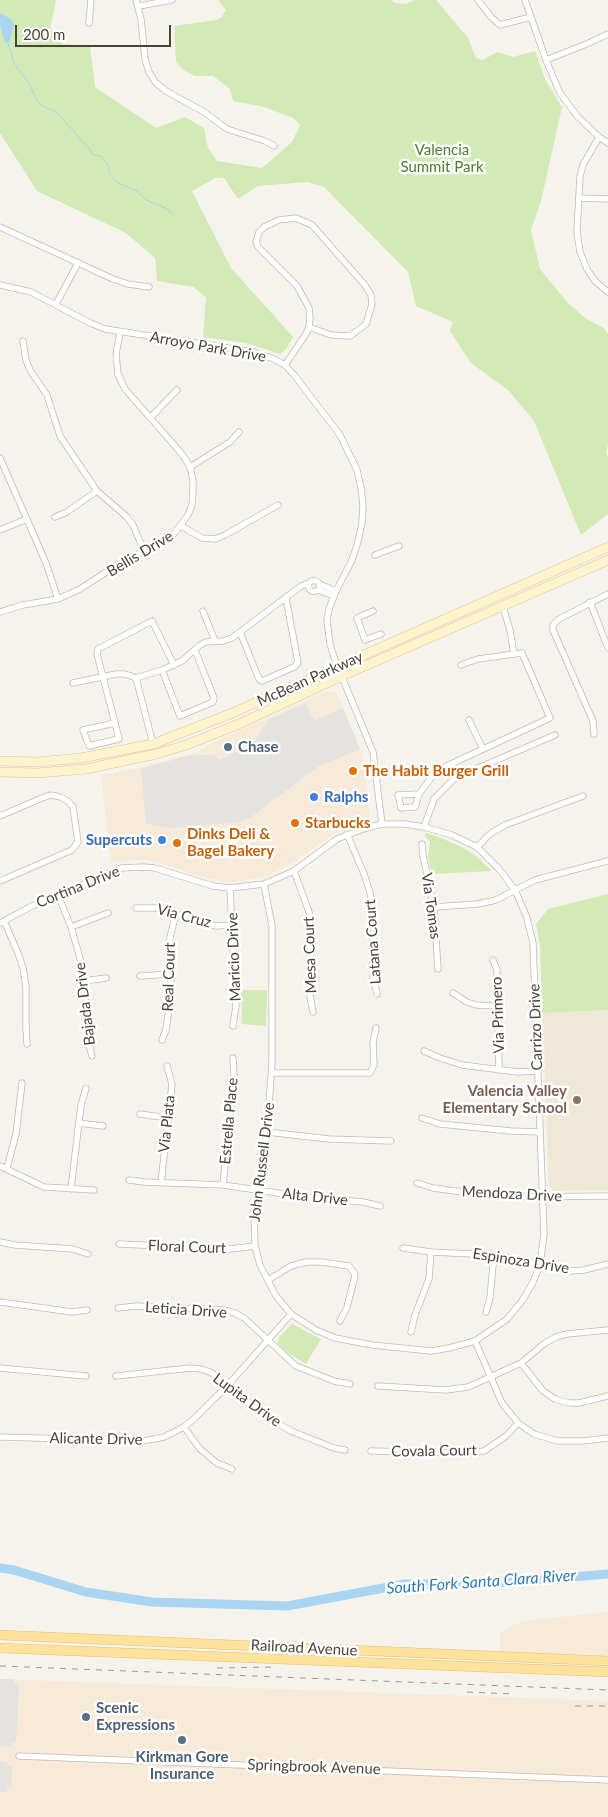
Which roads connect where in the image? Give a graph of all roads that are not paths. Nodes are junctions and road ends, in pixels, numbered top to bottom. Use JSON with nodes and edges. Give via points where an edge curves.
{"nodes":[{"id":1,"x":91,"y":0,"type":"edge"},
{"id":2,"x":172,"y":0,"type":"edge"},
{"id":3,"x":478,"y":0,"type":"edge"},
{"id":4,"x":525,"y":0,"type":"edge"},
{"id":5,"x":137,"y":3,"type":"edge"},
{"id":6,"x":531,"y":17,"type":"junction"},
{"id":7,"x":89,"y":23,"type":"dead end"},
{"id":8,"x":608,"y":34,"type":"edge"},
{"id":9,"x":546,"y":60,"type":"junction"},
{"id":10,"x":599,"y":137,"type":"junction"},
{"id":11,"x":608,"y":143,"type":"edge"},
{"id":12,"x":274,"y":146,"type":"dead end"},
{"id":13,"x":579,"y":198,"type":"junction"},
{"id":14,"x":608,"y":199,"type":"edge"},
{"id":15,"x":0,"y":228,"type":"edge"},
{"id":16,"x":78,"y":263,"type":"junction"},
{"id":17,"x":0,"y":284,"type":"edge"},
{"id":18,"x":149,"y":287,"type":"dead end"},
{"id":19,"x":608,"y":292,"type":"edge"},
{"id":20,"x":56,"y":304,"type":"junction"},
{"id":21,"x":309,"y":327,"type":"junction"},
{"id":22,"x":120,"y":332,"type":"junction"},
{"id":23,"x":23,"y":341,"type":"dead end"},
{"id":24,"x":285,"y":365,"type":"junction"},
{"id":25,"x":177,"y":390,"type":"dead end"},
{"id":26,"x":150,"y":418,"type":"junction"},
{"id":27,"x":239,"y":432,"type":"dead end"},
{"id":28,"x":0,"y":458,"type":"edge"},
{"id":29,"x":190,"y":468,"type":"junction"},
{"id":30,"x":97,"y":491,"type":"junction"},
{"id":31,"x":278,"y":505,"type":"dead end"},
{"id":32,"x":55,"y":517,"type":"dead end"},
{"id":33,"x":27,"y":519,"type":"junction"},
{"id":34,"x":181,"y":526,"type":"junction"},
{"id":35,"x":0,"y":530,"type":"edge"},
{"id":36,"x":399,"y":546,"type":"dead end"},
{"id":37,"x":608,"y":548,"type":"edge"},
{"id":38,"x":144,"y":551,"type":"junction"},
{"id":39,"x":375,"y":555,"type":"dead end"},
{"id":40,"x":608,"y":560,"type":"edge"},
{"id":41,"x":309,"y":586,"type":"junction"},
{"id":42,"x":518,"y":586,"type":"junction"},
{"id":43,"x":319,"y":587,"type":"junction"},
{"id":44,"x":335,"y":593,"type":"junction"},
{"id":45,"x":608,"y":594,"type":"edge"},
{"id":46,"x":495,"y":596,"type":"junction"},
{"id":47,"x":286,"y":598,"type":"junction"},
{"id":48,"x":58,"y":599,"type":"junction"},
{"id":49,"x":590,"y":602,"type":"junction"},
{"id":50,"x":503,"y":607,"type":"junction"},
{"id":51,"x":203,"y":611,"type":"dead end"},
{"id":52,"x":373,"y":611,"type":"dead end"},
{"id":53,"x":0,"y":612,"type":"edge"},
{"id":54,"x":461,"y":626,"type":"junction"},
{"id":55,"x":240,"y":632,"type":"junction"},
{"id":56,"x":381,"y":634,"type":"dead end"},
{"id":57,"x":215,"y":641,"type":"junction"},
{"id":58,"x":608,"y":648,"type":"edge"},
{"id":59,"x":195,"y":650,"type":"junction"},
{"id":60,"x":514,"y":654,"type":"junction"},
{"id":61,"x":174,"y":665,"type":"junction"},
{"id":62,"x":461,"y":665,"type":"dead end"},
{"id":63,"x":338,"y":667,"type":"junction"},
{"id":64,"x":162,"y":670,"type":"junction"},
{"id":65,"x":102,"y":676,"type":"junction"},
{"id":66,"x":342,"y":676,"type":"junction"},
{"id":67,"x":136,"y":678,"type":"junction"},
{"id":68,"x":73,"y":683,"type":"dead end"},
{"id":69,"x":469,"y":720,"type":"dead end"},
{"id":70,"x":114,"y":723,"type":"junction"},
{"id":71,"x":594,"y":734,"type":"dead end"},
{"id":72,"x":555,"y":735,"type":"dead end"},
{"id":73,"x":153,"y":744,"type":"junction"},
{"id":74,"x":483,"y":749,"type":"junction"},
{"id":75,"x":0,"y":761,"type":"edge"},
{"id":76,"x":0,"y":772,"type":"edge"},
{"id":77,"x":419,"y":794,"type":"dead end"},
{"id":78,"x":583,"y":796,"type":"dead end"},
{"id":79,"x":0,"y":816,"type":"edge"},
{"id":80,"x":382,"y":824,"type":"junction"},
{"id":81,"x":424,"y":827,"type":"junction"},
{"id":82,"x":347,"y":834,"type":"junction"},
{"id":83,"x":422,"y":844,"type":"dead end"},
{"id":84,"x":477,"y":847,"type":"junction"},
{"id":85,"x":608,"y":861,"type":"edge"},
{"id":86,"x":294,"y":871,"type":"junction"},
{"id":87,"x":0,"y":881,"type":"edge"},
{"id":88,"x":264,"y":884,"type":"junction"},
{"id":89,"x":230,"y":888,"type":"junction"},
{"id":90,"x":515,"y":890,"type":"junction"},
{"id":91,"x":58,"y":895,"type":"junction"},
{"id":92,"x":434,"y":907,"type":"junction"},
{"id":93,"x":136,"y":908,"type":"dead end"},
{"id":94,"x":108,"y":913,"type":"dead end"},
{"id":95,"x":176,"y":914,"type":"junction"},
{"id":96,"x":2,"y":922,"type":"edge"},
{"id":97,"x":232,"y":925,"type":"junction"},
{"id":98,"x":71,"y":927,"type":"junction"},
{"id":99,"x":493,"y":960,"type":"dead end"},
{"id":100,"x":438,"y":969,"type":"dead end"},
{"id":101,"x":171,"y":974,"type":"junction"},
{"id":102,"x":140,"y":976,"type":"dead end"},
{"id":103,"x":106,"y":978,"type":"dead end"},
{"id":104,"x":84,"y":981,"type":"junction"},
{"id":105,"x":453,"y":992,"type":"dead end"},
{"id":106,"x":377,"y":994,"type":"dead end"},
{"id":107,"x":498,"y":1006,"type":"junction"},
{"id":108,"x":314,"y":1012,"type":"dead end"},
{"id":109,"x":233,"y":1026,"type":"dead end"},
{"id":110,"x":376,"y":1028,"type":"dead end"},
{"id":111,"x":162,"y":1040,"type":"dead end"},
{"id":112,"x":28,"y":1044,"type":"dead end"},
{"id":113,"x":424,"y":1051,"type":"dead end"},
{"id":114,"x":92,"y":1056,"type":"dead end"},
{"id":115,"x":233,"y":1058,"type":"dead end"},
{"id":116,"x":168,"y":1066,"type":"dead end"},
{"id":117,"x":499,"y":1070,"type":"junction"},
{"id":118,"x":538,"y":1071,"type":"junction"},
{"id":119,"x":272,"y":1074,"type":"junction"},
{"id":120,"x":22,"y":1084,"type":"dead end"},
{"id":121,"x":86,"y":1088,"type":"dead end"},
{"id":122,"x":140,"y":1114,"type":"dead end"},
{"id":123,"x":168,"y":1118,"type":"junction"},
{"id":124,"x":422,"y":1118,"type":"dead end"},
{"id":125,"x":79,"y":1123,"type":"junction"},
{"id":126,"x":103,"y":1126,"type":"dead end"},
{"id":127,"x":266,"y":1132,"type":"junction"},
{"id":128,"x":540,"y":1132,"type":"junction"},
{"id":129,"x":391,"y":1141,"type":"dead end"},
{"id":130,"x":0,"y":1166,"type":"edge"},
{"id":131,"x":7,"y":1168,"type":"junction"},
{"id":132,"x":129,"y":1180,"type":"dead end"},
{"id":133,"x":161,"y":1183,"type":"junction"},
{"id":134,"x":417,"y":1183,"type":"dead end"},
{"id":135,"x":223,"y":1185,"type":"junction"},
{"id":136,"x":72,"y":1189,"type":"junction"},
{"id":137,"x":94,"y":1190,"type":"dead end"},
{"id":138,"x":258,"y":1190,"type":"junction"},
{"id":139,"x":608,"y":1196,"type":"edge"},
{"id":140,"x":543,"y":1197,"type":"junction"},
{"id":141,"x":380,"y":1206,"type":"dead end"},
{"id":142,"x":0,"y":1242,"type":"edge"},
{"id":143,"x":119,"y":1244,"type":"dead end"},
{"id":144,"x":255,"y":1246,"type":"junction"},
{"id":145,"x":403,"y":1248,"type":"dead end"},
{"id":146,"x":431,"y":1252,"type":"junction"},
{"id":147,"x":88,"y":1254,"type":"dead end"},
{"id":148,"x":494,"y":1255,"type":"junction"},
{"id":149,"x":608,"y":1264,"type":"edge"},
{"id":150,"x":540,"y":1265,"type":"junction"},
{"id":151,"x":268,"y":1280,"type":"junction"},
{"id":152,"x":0,"y":1302,"type":"edge"},
{"id":153,"x":118,"y":1308,"type":"dead end"},
{"id":154,"x":87,"y":1310,"type":"dead end"},
{"id":155,"x":486,"y":1312,"type":"dead end"},
{"id":156,"x":292,"y":1314,"type":"junction"},
{"id":157,"x":340,"y":1321,"type":"dead end"},
{"id":158,"x":608,"y":1330,"type":"edge"},
{"id":159,"x":411,"y":1332,"type":"dead end"},
{"id":160,"x":268,"y":1341,"type":"junction"},
{"id":161,"x":475,"y":1341,"type":"junction"},
{"id":162,"x":431,"y":1351,"type":"joint"},
{"id":163,"x":521,"y":1363,"type":"junction"},
{"id":164,"x":0,"y":1368,"type":"edge"},
{"id":165,"x":86,"y":1376,"type":"dead end"},
{"id":166,"x":116,"y":1376,"type":"dead end"},
{"id":167,"x":490,"y":1377,"type":"junction"},
{"id":168,"x":350,"y":1384,"type":"dead end"},
{"id":169,"x":228,"y":1385,"type":"junction"},
{"id":170,"x":378,"y":1386,"type":"dead end"},
{"id":171,"x":608,"y":1396,"type":"edge"},
{"id":172,"x":518,"y":1423,"type":"junction"},
{"id":173,"x":184,"y":1427,"type":"junction"},
{"id":174,"x":0,"y":1437,"type":"edge"},
{"id":175,"x":608,"y":1438,"type":"edge"},
{"id":176,"x":345,"y":1450,"type":"dead end"},
{"id":177,"x":371,"y":1451,"type":"dead end"},
{"id":178,"x":232,"y":1469,"type":"dead end"},
{"id":179,"x":0,"y":1635,"type":"edge"},
{"id":180,"x":0,"y":1648,"type":"edge"},
{"id":181,"x":460,"y":1655,"type":"junction"},
{"id":182,"x":608,"y":1661,"type":"edge"},
{"id":183,"x":409,"y":1664,"type":"junction"},
{"id":184,"x":608,"y":1672,"type":"edge"},
{"id":185,"x":19,"y":1756,"type":"dead end"},
{"id":186,"x":608,"y":1780,"type":"edge"}],
"edges":[{"from":1,"to":7,"type":"street"},
{"from":2,"to":5,"type":"street"},
{"from":3,"to":6,"type":"street","via":[[500,25]]},
{"from":4,"to":6,"type":"street"},
{"from":5,"to":12,"type":"street","via":[[145,59],[156,83],[227,129]]},
{"from":6,"to":9,"type":"street"},
{"from":8,"to":9,"type":"street"},
{"from":9,"to":10,"type":"street","via":[[560,93]]},
{"from":10,"to":11,"type":"street"},
{"from":10,"to":13,"type":"street","via":[[583,165]]},
{"from":13,"to":14,"type":"street"},
{"from":13,"to":19,"type":"street","via":[[577,232],[580,252],[595,281]]},
{"from":15,"to":16,"type":"street"},
{"from":16,"to":18,"type":"street","via":[[113,279]]},
{"from":16,"to":20,"type":"street"},
{"from":17,"to":20,"type":"street","name":"Arroyo Park Drive","via":[[30,292]]},
{"from":20,"to":22,"type":"street","name":"Arroyo Park Drive","via":[[90,323]]},
{"from":21,"to":21,"type":"street","via":[[309,308],[305,298],[256,242],[264,227],[279,220],[296,218],[312,225],[370,295],[372,304],[366,324],[350,336],[331,335]]},
{"from":21,"to":24,"type":"street"},
{"from":22,"to":24,"type":"street","name":"Arroyo Park Drive","via":[[254,352]]},
{"from":22,"to":26,"type":"street","name":"Bellis Drive","via":[[116,354],[118,374],[125,389]]},
{"from":23,"to":30,"type":"street","via":[[26,360],[47,395],[60,436]]},
{"from":24,"to":44,"type":"street","name":"Arroyo Park Drive","via":[[344,441],[362,488],[358,545]]},
{"from":25,"to":26,"type":"street"},
{"from":26,"to":29,"type":"street","name":"Bellis Drive"},
{"from":27,"to":29,"type":"street","via":[[230,442]]},
{"from":28,"to":33,"type":"street"},
{"from":29,"to":34,"type":"street","name":"Bellis Drive","via":[[192,505]]},
{"from":30,"to":32,"type":"street"},
{"from":30,"to":38,"type":"street","via":[[127,517]]},
{"from":31,"to":34,"type":"street","via":[[215,539],[202,538]]},
{"from":33,"to":35,"type":"street"},
{"from":33,"to":48,"type":"street"},
{"from":34,"to":38,"type":"street","name":"Bellis Drive","via":[[164,542]]},
{"from":36,"to":39,"type":"street"},
{"from":37,"to":42,"type":"main road","name":"McBean Parkway"},
{"from":38,"to":48,"type":"street","name":"Bellis Drive"},
{"from":40,"to":50,"type":"main road","name":"McBean Parkway"},
{"from":41,"to":43,"type":"street","via":[[314,581]]},
{"from":41,"to":43,"type":"street","via":[[314,592]]},
{"from":41,"to":47,"type":"street"},
{"from":42,"to":46,"type":"main road","name":"McBean Parkway"},
{"from":42,"to":50,"type":"main road"},
{"from":43,"to":44,"type":"street"},
{"from":44,"to":63,"type":"street","name":"Arroyo Park Drive","via":[[327,621]]},
{"from":45,"to":49,"type":"street"},
{"from":46,"to":54,"type":"main road","via":[[493,606]]},
{"from":46,"to":63,"type":"main road","name":"McBean Parkway"},
{"from":47,"to":55,"type":"street"},
{"from":47,"to":55,"type":"street","via":[[298,663],[294,667],[262,681]]},
{"from":48,"to":53,"type":"street","name":"Bellis Drive"},
{"from":49,"to":58,"type":"street"},
{"from":49,"to":71,"type":"street","via":[[559,619],[553,630],[593,721]]},
{"from":50,"to":54,"type":"main road","name":"McBean Parkway"},
{"from":50,"to":60,"type":"street"},
{"from":51,"to":57,"type":"street"},
{"from":52,"to":56,"type":"street","via":[[357,618],[365,640]]},
{"from":54,"to":66,"type":"main road","name":"McBean Parkway"},
{"from":55,"to":57,"type":"street","via":[[232,638]]},
{"from":57,"to":59,"type":"street","via":[[206,642]]},
{"from":59,"to":61,"type":"street"},
{"from":59,"to":64,"type":"street","via":[[213,702],[180,716]]},
{"from":60,"to":62,"type":"street"},
{"from":60,"to":74,"type":"street","via":[[522,653],[550,718]]},
{"from":61,"to":64,"type":"street"},
{"from":61,"to":65,"type":"street","via":[[152,621],[98,649]]},
{"from":63,"to":66,"type":"street","name":"Arroyo Park Drive"},
{"from":63,"to":73,"type":"main road","name":"McBean Parkway"},
{"from":64,"to":67,"type":"street"},
{"from":65,"to":67,"type":"street","via":[[125,674]]},
{"from":65,"to":68,"type":"street"},
{"from":65,"to":70,"type":"street"},
{"from":66,"to":76,"type":"main road","name":"McBean Parkway","via":[[237,724],[156,754],[86,769]]},
{"from":66,"to":80,"type":"street","name":"Arroyo Park Drive","via":[[372,752]]},
{"from":67,"to":73,"type":"street"},
{"from":69,"to":74,"type":"street"},
{"from":70,"to":70,"type":"street","via":[[118,739],[89,746],[84,730]]},
{"from":72,"to":81,"type":"street","via":[[455,778],[434,799]]},
{"from":73,"to":75,"type":"main road","name":"McBean Parkway","via":[[73,759]]},
{"from":74,"to":77,"type":"street","via":[[436,771]]},
{"from":78,"to":84,"type":"street","via":[[505,825]]},
{"from":79,"to":87,"type":"street","via":[[50,795],[61,797],[72,807],[78,834],[76,847],[72,850]]},
{"from":80,"to":81,"type":"street","name":"Carrizo Drive"},
{"from":80,"to":82,"type":"street","name":"Cortina Drive"},
{"from":81,"to":84,"type":"street","name":"Carrizo Drive"},
{"from":82,"to":86,"type":"street","name":"Cortina Drive","via":[[321,849]]},
{"from":82,"to":106,"type":"street","name":"Latana Court","via":[[370,892],[374,925],[373,977]]},
{"from":83,"to":92,"type":"street","name":"Via Tomas"},
{"from":84,"to":90,"type":"street","name":"Carrizo Drive"},
{"from":85,"to":90,"type":"street","via":[[546,876]]},
{"from":86,"to":88,"type":"street","name":"Cortina Drive"},
{"from":86,"to":108,"type":"street","name":"Mesa Court","via":[[309,912],[310,996]]},
{"from":88,"to":89,"type":"street","name":"Cortina Drive"},
{"from":88,"to":119,"type":"street","name":"John Russell Drive","via":[[272,926]]},
{"from":89,"to":91,"type":"street","name":"Cortina Drive","via":[[203,884],[155,868],[132,867],[116,870]]},
{"from":89,"to":97,"type":"street","name":"Maricio Drive"},
{"from":90,"to":92,"type":"street","via":[[496,900],[478,904]]},
{"from":90,"to":118,"type":"street","name":"Carrizo Drive","via":[[533,943]]},
{"from":91,"to":96,"type":"street","name":"Cortina Drive"},
{"from":91,"to":98,"type":"street","name":"Bajada Drive"},
{"from":92,"to":100,"type":"street","name":"Via Tomas"},
{"from":93,"to":95,"type":"street","name":"Via Cruz","via":[[158,908]]},
{"from":94,"to":98,"type":"street"},
{"from":95,"to":97,"type":"street","name":"Via Cruz","via":[[216,926]]},
{"from":95,"to":101,"type":"street","name":"Real Court","via":[[170,936]]},
{"from":96,"to":112,"type":"street","via":[[23,968]]},
{"from":97,"to":109,"type":"street","name":"Maricio Drive","via":[[236,1006]]},
{"from":98,"to":104,"type":"street","name":"Bajada Drive"},
{"from":99,"to":107,"type":"street","name":"Via Primero","via":[[497,970]]},
{"from":101,"to":102,"type":"street"},
{"from":101,"to":111,"type":"street","name":"Real Court","via":[[172,995]]},
{"from":103,"to":104,"type":"street"},
{"from":104,"to":114,"type":"street","name":"Bajada Drive"},
{"from":105,"to":107,"type":"street","via":[[476,1005]]},
{"from":107,"to":117,"type":"street","name":"Via Primero"},
{"from":110,"to":119,"type":"street","via":[[374,1065],[370,1073]]},
{"from":113,"to":117,"type":"street","via":[[462,1065]]},
{"from":115,"to":135,"type":"street","name":"Estrella Place"},
{"from":116,"to":123,"type":"street","name":"Via Plata","via":[[172,1084]]},
{"from":117,"to":118,"type":"street"},
{"from":118,"to":128,"type":"street","name":"Carrizo Drive"},
{"from":119,"to":127,"type":"street","name":"John Russell Drive"},
{"from":120,"to":131,"type":"street","via":[[16,1134]]},
{"from":121,"to":125,"type":"street"},
{"from":122,"to":123,"type":"street"},
{"from":123,"to":133,"type":"street","name":"Via Plata"},
{"from":124,"to":128,"type":"street","via":[[440,1124]]},
{"from":125,"to":126,"type":"street"},
{"from":125,"to":136,"type":"street"},
{"from":127,"to":129,"type":"street","via":[[328,1139]]},
{"from":127,"to":138,"type":"street","name":"John Russell Drive"},
{"from":128,"to":140,"type":"street","name":"Carrizo Drive"},
{"from":130,"to":131,"type":"street"},
{"from":131,"to":136,"type":"street","via":[[44,1187]]},
{"from":132,"to":133,"type":"street","name":"Alta Drive"},
{"from":133,"to":135,"type":"street","name":"Alta Drive"},
{"from":134,"to":140,"type":"street","name":"Mendoza Drive","via":[[485,1195]]},
{"from":135,"to":138,"type":"street","name":"Alta Drive"},
{"from":136,"to":137,"type":"street"},
{"from":138,"to":141,"type":"street","name":"Alta Drive"},
{"from":138,"to":144,"type":"street","name":"John Russell Drive","via":[[254,1211]]},
{"from":139,"to":140,"type":"street","name":"Mendoza Drive"},
{"from":140,"to":150,"type":"street","name":"Carrizo Drive","via":[[544,1243]]},
{"from":142,"to":147,"type":"street","via":[[73,1249]]},
{"from":143,"to":144,"type":"street","name":"Floral Court","via":[[230,1249]]},
{"from":144,"to":151,"type":"street","name":"John Russell Drive"},
{"from":145,"to":146,"type":"street","name":"Espinoza Drive"},
{"from":146,"to":148,"type":"street","name":"Espinoza Drive"},
{"from":146,"to":159,"type":"street","via":[[429,1279]]},
{"from":148,"to":150,"type":"street","name":"Espinoza Drive"},
{"from":148,"to":155,"type":"street"},
{"from":149,"to":150,"type":"street","name":"Espinoza Drive","via":[[570,1271]]},
{"from":150,"to":161,"type":"street","name":"Carrizo Drive","via":[[532,1284],[512,1313]]},
{"from":151,"to":156,"type":"street","name":"John Russell Drive","via":[[276,1296]]},
{"from":151,"to":157,"type":"street","via":[[291,1266],[306,1262],[349,1266],[355,1274]]},
{"from":152,"to":154,"type":"street","via":[[72,1312]]},
{"from":153,"to":160,"type":"street","name":"Leticia Drive","via":[[224,1310],[244,1318]]},
{"from":156,"to":160,"type":"street","name":"Alicante Drive"},
{"from":156,"to":162,"type":"street","name":"John Russell Drive","via":[[316,1330],[336,1338]]},
{"from":158,"to":163,"type":"street","via":[[556,1337]]},
{"from":160,"to":168,"type":"street","name":"Leticia Drive","via":[[296,1366]]},
{"from":160,"to":169,"type":"street","name":"Alicante Drive"},
{"from":161,"to":162,"type":"street","name":"Carrizo Drive"},
{"from":161,"to":167,"type":"street"},
{"from":163,"to":167,"type":"street"},
{"from":163,"to":171,"type":"street","via":[[543,1392],[555,1399],[579,1403]]},
{"from":164,"to":165,"type":"street"},
{"from":166,"to":169,"type":"street","name":"Lupita Drive","via":[[190,1368],[210,1372]]},
{"from":167,"to":170,"type":"street","via":[[468,1387],[446,1390]]},
{"from":167,"to":172,"type":"street","via":[[502,1403]]},
{"from":169,"to":173,"type":"street","name":"Alicante Drive"},
{"from":169,"to":176,"type":"street","name":"Lupita Drive","via":[[291,1431]]},
{"from":172,"to":175,"type":"street","via":[[534,1434],[558,1441]]},
{"from":172,"to":177,"type":"street","name":"Covala Court","via":[[484,1451]]},
{"from":173,"to":174,"type":"street","name":"Alicante Drive","via":[[164,1437],[143,1441]]},
{"from":173,"to":178,"type":"street","via":[[200,1449],[217,1463]]},
{"from":179,"to":181,"type":"main road","name":"Railroad Avenue"},
{"from":180,"to":183,"type":"main road","name":"Railroad Avenue"},
{"from":181,"to":182,"type":"main road","name":"Railroad Avenue"},
{"from":181,"to":183,"type":"main road","via":[[456,1659],[419,1659]]},
{"from":183,"to":184,"type":"main road","name":"Railroad Avenue"},
{"from":185,"to":186,"type":"street","name":"Springbrook Avenue"}]}
